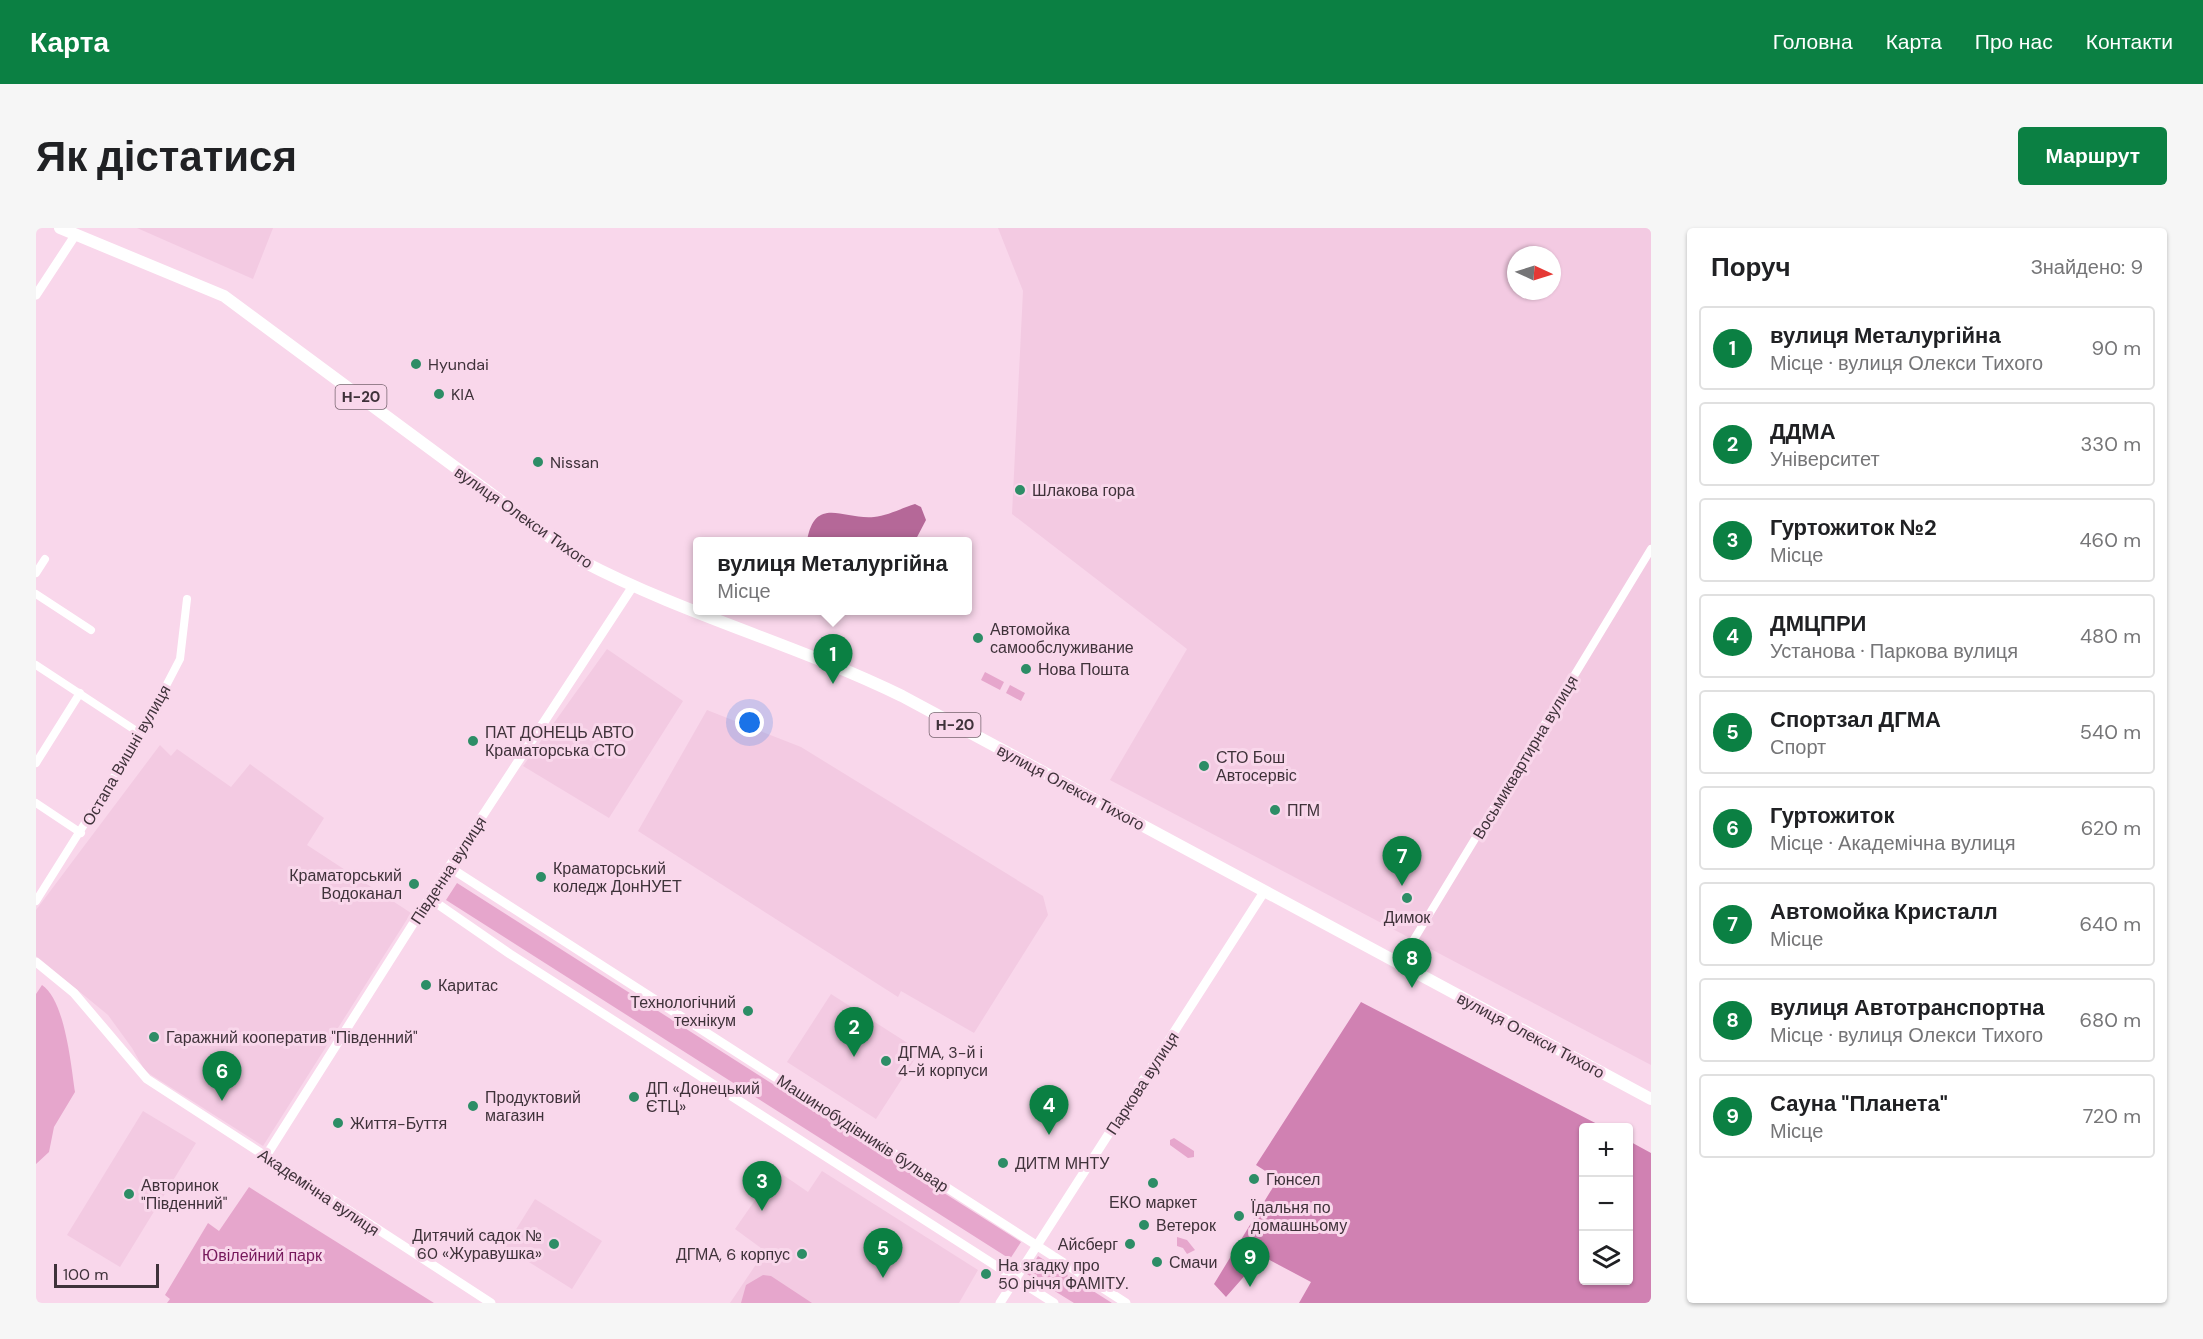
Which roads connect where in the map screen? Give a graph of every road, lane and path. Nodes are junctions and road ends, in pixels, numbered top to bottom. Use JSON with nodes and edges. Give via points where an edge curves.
{"nodes":[{"id":1,"x":60,"y":228,"type":"edge"},
{"id":2,"x":75,"y":234,"type":"junction"},
{"id":3,"x":36,"y":295,"type":"edge"},
{"id":4,"x":1651,"y":549,"type":"edge"},
{"id":5,"x":45,"y":559,"type":"dead end"},
{"id":6,"x":36,"y":573,"type":"edge"},
{"id":7,"x":633,"y":586,"type":"junction"},
{"id":8,"x":36,"y":594,"type":"edge"},
{"id":9,"x":187,"y":598,"type":"dead end"},
{"id":10,"x":693,"y":610,"type":"edge"},
{"id":11,"x":705,"y":615,"type":"edge"},
{"id":12,"x":91,"y":630,"type":"dead end"},
{"id":13,"x":36,"y":664,"type":"edge"},
{"id":14,"x":80,"y":693,"type":"junction"},
{"id":15,"x":141,"y":734,"type":"junction"},
{"id":16,"x":36,"y":763,"type":"edge"},
{"id":17,"x":36,"y":803,"type":"edge"},
{"id":18,"x":81,"y":833,"type":"junction"},
{"id":19,"x":448,"y":867,"type":"junction"},
{"id":20,"x":1264,"y":892,"type":"junction"},
{"id":21,"x":429,"y":898,"type":"junction"},
{"id":22,"x":36,"y":902,"type":"edge"},
{"id":23,"x":36,"y":962,"type":"edge"},
{"id":24,"x":1399,"y":964,"type":"junction"},
{"id":25,"x":1651,"y":1099,"type":"edge"},
{"id":26,"x":266,"y":1156,"type":"junction"},
{"id":27,"x":1037,"y":1245,"type":"junction"},
{"id":28,"x":1016,"y":1279,"type":"junction"},
{"id":29,"x":491,"y":1303,"type":"edge"},
{"id":30,"x":1000,"y":1303,"type":"edge"},
{"id":31,"x":1053,"y":1303,"type":"edge"},
{"id":32,"x":1126,"y":1303,"type":"edge"}],
"edges":[{"from":1,"to":2,"type":"main road","name":"вулиця Олекси Тихого","number":"Н-20"},
{"from":2,"to":3,"type":"street"},
{"from":2,"to":7,"type":"main road","name":"вулиця Олекси Тихого","number":"Н-20","via":[[224,296],[564,549]]},
{"from":4,"to":24,"type":"street","name":"Восьмиквартирна вулиця"},
{"from":5,"to":6,"type":"street"},
{"from":7,"to":10,"type":"main road","name":"вулиця Олекси Тихого","number":"Н-20"},
{"from":7,"to":19,"type":"street","name":"Південна вулиця"},
{"from":8,"to":12,"type":"street"},
{"from":9,"to":15,"type":"street","name":"Остапа Вишні вулиця","via":[[180,659]]},
{"from":11,"to":20,"type":"main road","name":"вулиця Олекси Тихого","number":"Н-20","via":[[878,685]]},
{"from":13,"to":14,"type":"street"},
{"from":14,"to":15,"type":"street"},
{"from":14,"to":16,"type":"street"},
{"from":15,"to":18,"type":"street","name":"Остапа Вишні вулиця"},
{"from":17,"to":18,"type":"street"},
{"from":18,"to":22,"type":"street","name":"Остапа Вишні вулиця"},
{"from":19,"to":21,"type":"street","name":"Південна вулиця"},
{"from":19,"to":27,"type":"street","name":"Машинобудівників бульвар"},
{"from":20,"to":24,"type":"main road","name":"вулиця Олекси Тихого","number":"Н-20"},
{"from":20,"to":27,"type":"street","name":"Паркова вулиця"},
{"from":21,"to":26,"type":"street","name":"Південна вулиця"},
{"from":21,"to":28,"type":"street"},
{"from":23,"to":26,"type":"street","name":"Академічна вулиця","via":[[74,993],[147,1079]]},
{"from":24,"to":25,"type":"main road","name":"вулиця Олекси Тихого","number":"Н-20"},
{"from":26,"to":29,"type":"street","name":"Академічна вулиця"},
{"from":27,"to":28,"type":"street","name":"Паркова вулиця"},
{"from":27,"to":32,"type":"street","name":"Машинобудівників бульвар"},
{"from":28,"to":30,"type":"street","name":"Паркова вулиця"},
{"from":28,"to":31,"type":"street"}]}
